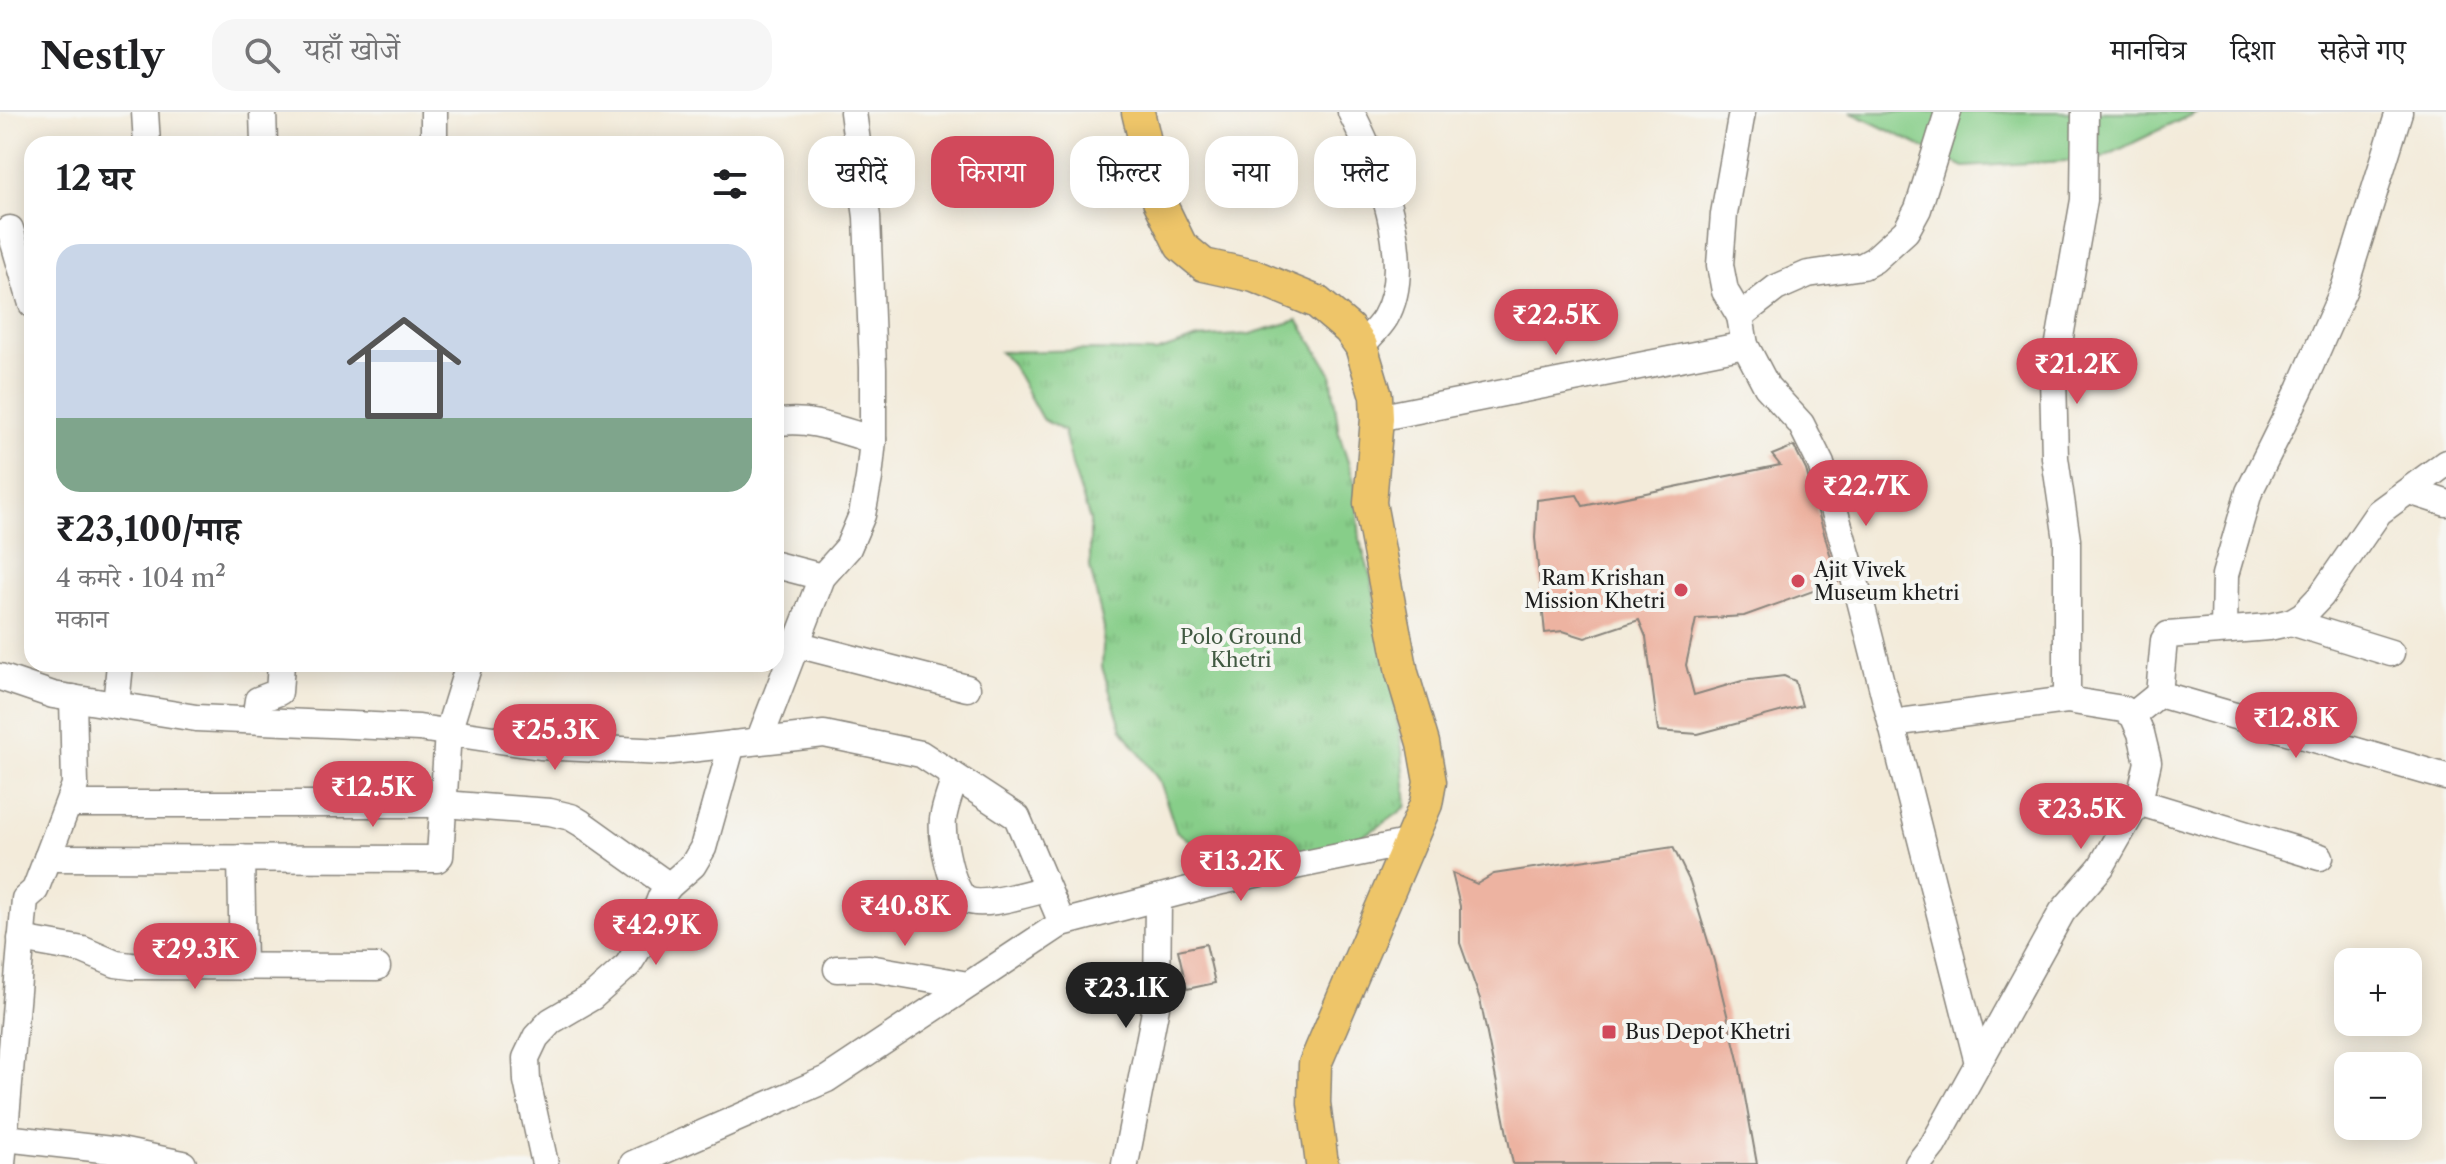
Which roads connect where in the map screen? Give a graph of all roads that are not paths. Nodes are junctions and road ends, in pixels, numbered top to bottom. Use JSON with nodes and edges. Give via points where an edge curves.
{"nodes":[{"id":1,"x":145,"y":112,"type":"edge"},
{"id":2,"x":263,"y":112,"type":"edge"},
{"id":3,"x":434,"y":112,"type":"edge"},
{"id":4,"x":853,"y":112,"type":"edge"},
{"id":5,"x":1138,"y":112,"type":"edge"},
{"id":6,"x":1351,"y":112,"type":"edge"},
{"id":7,"x":1742,"y":112,"type":"edge"},
{"id":8,"x":1948,"y":112,"type":"edge"},
{"id":9,"x":2085,"y":112,"type":"edge"},
{"id":10,"x":2399,"y":112,"type":"edge"},
{"id":11,"x":146,"y":136,"type":"edge"},
{"id":12,"x":264,"y":136,"type":"edge"},
{"id":13,"x":434,"y":136,"type":"edge"},
{"id":14,"x":14,"y":227,"type":"edge"},
{"id":15,"x":24,"y":270,"type":"edge"},
{"id":16,"x":1740,"y":316,"type":"junction"},
{"id":17,"x":1745,"y":345,"type":"junction"},
{"id":18,"x":1361,"y":346,"type":"junction"},
{"id":19,"x":1377,"y":418,"type":"junction"},
{"id":20,"x":784,"y":421,"type":"edge"},
{"id":21,"x":873,"y":440,"type":"junction"},
{"id":22,"x":2446,"y":463,"type":"edge"},
{"id":23,"x":2409,"y":491,"type":"junction"},
{"id":24,"x":2446,"y":503,"type":"edge"},
{"id":25,"x":784,"y":567,"type":"edge"},
{"id":26,"x":822,"y":577,"type":"junction"},
{"id":27,"x":2291,"y":622,"type":"junction"},
{"id":28,"x":2224,"y":629,"type":"junction"},
{"id":29,"x":796,"y":644,"type":"junction"},
{"id":30,"x":2391,"y":653,"type":"dead end"},
{"id":31,"x":119,"y":672,"type":"edge"},
{"id":32,"x":280,"y":672,"type":"edge"},
{"id":33,"x":467,"y":672,"type":"edge"},
{"id":34,"x":0,"y":677,"type":"edge"},
{"id":35,"x":967,"y":688,"type":"dead end"},
{"id":36,"x":2159,"y":694,"type":"junction"},
{"id":37,"x":73,"y":698,"type":"junction"},
{"id":38,"x":2067,"y":700,"type":"junction"},
{"id":39,"x":116,"y":705,"type":"junction"},
{"id":40,"x":2133,"y":715,"type":"junction"},
{"id":41,"x":255,"y":720,"type":"junction"},
{"id":42,"x":1892,"y":723,"type":"junction"},
{"id":43,"x":448,"y":732,"type":"junction"},
{"id":44,"x":759,"y":741,"type":"junction"},
{"id":45,"x":732,"y":744,"type":"junction"},
{"id":46,"x":955,"y":777,"type":"junction"},
{"id":47,"x":2446,"y":777,"type":"edge"},
{"id":48,"x":2138,"y":802,"type":"junction"},
{"id":49,"x":69,"y":804,"type":"junction"},
{"id":50,"x":443,"y":804,"type":"junction"},
{"id":51,"x":1411,"y":842,"type":"junction"},
{"id":52,"x":2320,"y":857,"type":"dead end"},
{"id":53,"x":47,"y":858,"type":"junction"},
{"id":54,"x":241,"y":858,"type":"junction"},
{"id":55,"x":669,"y":886,"type":"junction"},
{"id":56,"x":1047,"y":889,"type":"junction"},
{"id":57,"x":1158,"y":898,"type":"junction"},
{"id":58,"x":1062,"y":923,"type":"junction"},
{"id":59,"x":21,"y":939,"type":"junction"},
{"id":60,"x":243,"y":967,"type":"junction"},
{"id":61,"x":377,"y":967,"type":"dead end"},
{"id":62,"x":837,"y":969,"type":"dead end"},
{"id":63,"x":968,"y":985,"type":"junction"},
{"id":64,"x":1978,"y":1063,"type":"junction"},
{"id":65,"x":3,"y":1151,"type":"edge"},
{"id":66,"x":183,"y":1164,"type":"edge"},
{"id":67,"x":545,"y":1164,"type":"edge"},
{"id":68,"x":633,"y":1164,"type":"edge"},
{"id":69,"x":1125,"y":1164,"type":"edge"},
{"id":70,"x":1322,"y":1164,"type":"edge"},
{"id":71,"x":1918,"y":1164,"type":"edge"}],
"edges":[{"from":1,"to":11,"type":"street"},
{"from":2,"to":12,"type":"street"},
{"from":3,"to":13,"type":"street"},
{"from":4,"to":21,"type":"street","via":[[867,217]]},
{"from":5,"to":18,"type":"main road","via":[[1159,201],[1181,246],[1204,265],[1254,276],[1317,302]]},
{"from":6,"to":18,"type":"street","via":[[1388,210],[1398,258],[1398,280],[1385,317]]},
{"from":7,"to":16,"type":"street","via":[[1720,265],[1725,291]]},
{"from":8,"to":16,"type":"street","via":[[1906,231],[1863,266],[1808,274],[1776,288]]},
{"from":9,"to":38,"type":"street","via":[[2084,200],[2053,377],[2055,458],[2067,540]]},
{"from":10,"to":28,"type":"street","via":[[2344,289],[2249,492],[2225,575]]},
{"from":14,"to":15,"type":"street"},
{"from":16,"to":17,"type":"street"},
{"from":17,"to":19,"type":"street"},
{"from":17,"to":42,"type":"street","via":[[1767,387],[1801,424],[1821,464]]},
{"from":18,"to":19,"type":"main road"},
{"from":19,"to":51,"type":"main road","via":[[1370,503],[1402,673],[1430,782]]},
{"from":20,"to":21,"type":"street","via":[[812,422]]},
{"from":21,"to":26,"type":"street","via":[[862,515],[848,548]]},
{"from":22,"to":23,"type":"street"},
{"from":23,"to":24,"type":"street"},
{"from":23,"to":27,"type":"street","via":[[2379,512],[2321,596]]},
{"from":25,"to":26,"type":"street"},
{"from":26,"to":29,"type":"street"},
{"from":27,"to":28,"type":"street"},
{"from":27,"to":30,"type":"street"},
{"from":28,"to":36,"type":"street","via":[[2165,637]]},
{"from":29,"to":35,"type":"street"},
{"from":29,"to":44,"type":"street"},
{"from":31,"to":39,"type":"street"},
{"from":32,"to":41,"type":"street","via":[[279,692],[258,700]]},
{"from":33,"to":43,"type":"street"},
{"from":34,"to":37,"type":"street"},
{"from":36,"to":40,"type":"street"},
{"from":36,"to":47,"type":"street"},
{"from":37,"to":39,"type":"street"},
{"from":37,"to":49,"type":"street","via":[[75,785]]},
{"from":38,"to":40,"type":"street"},
{"from":38,"to":42,"type":"street"},
{"from":39,"to":41,"type":"street","via":[[196,718]]},
{"from":40,"to":48,"type":"street","via":[[2148,762]]},
{"from":41,"to":43,"type":"street"},
{"from":42,"to":64,"type":"street"},
{"from":43,"to":45,"type":"street","via":[[540,746],[663,752]]},
{"from":43,"to":50,"type":"street"},
{"from":44,"to":45,"type":"street"},
{"from":44,"to":46,"type":"street","via":[[824,734],[921,754]]},
{"from":45,"to":55,"type":"street","via":[[703,848]]},
{"from":46,"to":56,"type":"street","via":[[1017,817]]},
{"from":46,"to":56,"type":"street","via":[[942,828],[961,896],[980,902]]},
{"from":48,"to":52,"type":"street"},
{"from":48,"to":64,"type":"street","via":[[2101,867],[2062,912]]},
{"from":49,"to":50,"type":"street"},
{"from":49,"to":53,"type":"street"},
{"from":50,"to":54,"type":"street","via":[[437,859]]},
{"from":50,"to":55,"type":"street","via":[[571,817]]},
{"from":51,"to":57,"type":"street"},
{"from":51,"to":70,"type":"main road","via":[[1315,1064]]},
{"from":53,"to":54,"type":"street"},
{"from":53,"to":59,"type":"street","via":[[35,890],[25,899]]},
{"from":54,"to":60,"type":"street"},
{"from":55,"to":67,"type":"street","via":[[628,965],[592,997],[551,1021],[526,1058]]},
{"from":56,"to":58,"type":"street"},
{"from":57,"to":58,"type":"street"},
{"from":57,"to":69,"type":"street","via":[[1157,1001]]},
{"from":58,"to":63,"type":"street"},
{"from":59,"to":60,"type":"street","via":[[83,950],[131,966]]},
{"from":59,"to":65,"type":"street"},
{"from":60,"to":61,"type":"street"},
{"from":62,"to":63,"type":"street","via":[[869,968]]},
{"from":63,"to":68,"type":"street","via":[[827,1079]]},
{"from":64,"to":71,"type":"street"},
{"from":65,"to":66,"type":"street","via":[[120,1151]]}]}
